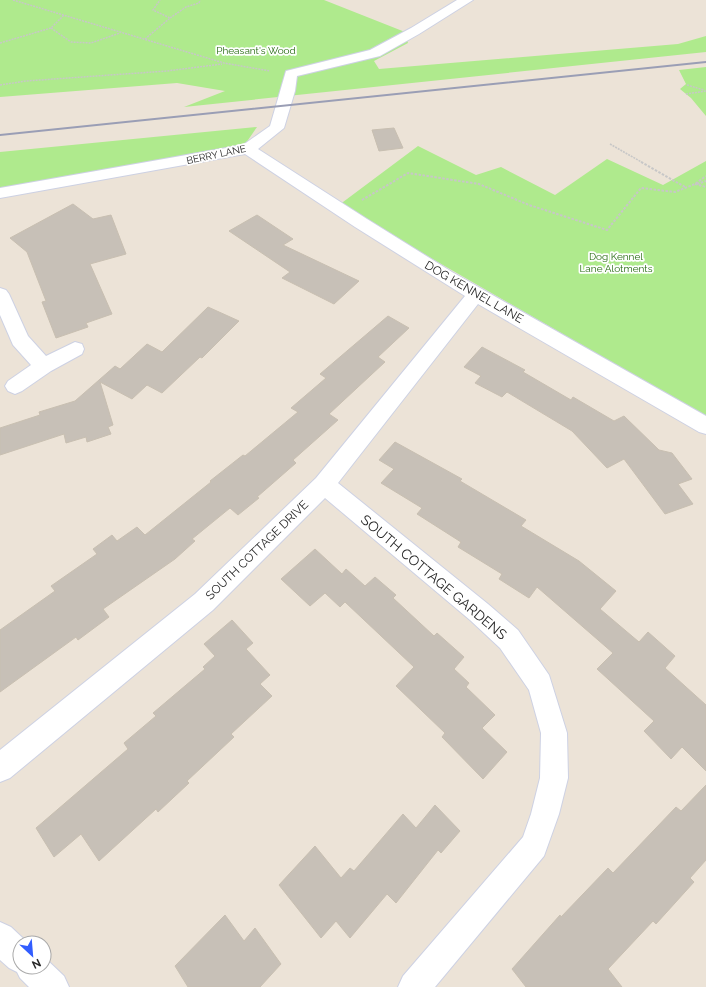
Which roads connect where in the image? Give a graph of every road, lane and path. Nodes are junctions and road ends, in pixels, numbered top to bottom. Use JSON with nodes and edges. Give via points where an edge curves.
{"nodes":[{"id":1,"x":13,"y":0,"type":"edge"},
{"id":2,"x":160,"y":0,"type":"edge"},
{"id":3,"x":200,"y":0,"type":"edge"},
{"id":4,"x":467,"y":0,"type":"edge"},
{"id":5,"x":64,"y":16,"type":"junction"},
{"id":6,"x":170,"y":18,"type":"junction"},
{"id":7,"x":50,"y":28,"type":"junction"},
{"id":8,"x":120,"y":32,"type":"junction"},
{"id":9,"x":144,"y":39,"type":"junction"},
{"id":10,"x":0,"y":43,"type":"edge"},
{"id":11,"x":224,"y":63,"type":"junction"},
{"id":12,"x":291,"y":74,"type":"junction"},
{"id":13,"x":0,"y":85,"type":"edge"},
{"id":14,"x":687,"y":85,"type":"dead end"},
{"id":15,"x":705,"y":91,"type":"edge"},
{"id":16,"x":686,"y":94,"type":"dead end"},
{"id":17,"x":610,"y":144,"type":"dead end"},
{"id":18,"x":248,"y":149,"type":"junction"},
{"id":19,"x":706,"y":176,"type":"edge"},
{"id":20,"x":706,"y":181,"type":"edge"},
{"id":21,"x":695,"y":184,"type":"junction"},
{"id":22,"x":706,"y":187,"type":"edge"},
{"id":23,"x":685,"y":188,"type":"junction"},
{"id":24,"x":0,"y":192,"type":"edge"},
{"id":25,"x":341,"y":212,"type":"junction"},
{"id":26,"x":0,"y":294,"type":"edge"},
{"id":27,"x":476,"y":294,"type":"junction"},
{"id":28,"x":74,"y":349,"type":"dead end"},
{"id":29,"x":44,"y":366,"type":"junction"},
{"id":30,"x":15,"y":386,"type":"dead end"},
{"id":31,"x":706,"y":426,"type":"edge"},
{"id":32,"x":324,"y":484,"type":"junction"},
{"id":33,"x":0,"y":768,"type":"edge"},
{"id":34,"x":0,"y":938,"type":"edge"},
{"id":35,"x":12,"y":949,"type":"edge"},
{"id":36,"x":40,"y":975,"type":"edge"},
{"id":37,"x":53,"y":987,"type":"edge"},
{"id":38,"x":414,"y":987,"type":"edge"}],
"edges":[{"from":1,"to":5,"type":"path"},
{"from":2,"to":6,"type":"path","via":[[153,10]]},
{"from":3,"to":6,"type":"path","via":[[199,3],[186,7]]},
{"from":4,"to":12,"type":"street","via":[[375,53]]},
{"from":5,"to":7,"type":"path"},
{"from":5,"to":8,"type":"path"},
{"from":6,"to":9,"type":"path"},
{"from":7,"to":8,"type":"path","via":[[71,42],[91,43]]},
{"from":7,"to":10,"type":"path"},
{"from":8,"to":9,"type":"path"},
{"from":9,"to":11,"type":"path"},
{"from":11,"to":12,"type":"path"},
{"from":11,"to":13,"type":"path","via":[[167,71]]},
{"from":12,"to":18,"type":"street","name":"BERRY LANE","via":[[277,128]]},
{"from":14,"to":15,"type":"path"},
{"from":15,"to":16,"type":"path"},
{"from":17,"to":23,"type":"path"},
{"from":18,"to":24,"type":"street","name":"BERRY LANE"},
{"from":18,"to":25,"type":"street","name":"DOG KENNEL LANE"},
{"from":19,"to":21,"type":"path"},
{"from":20,"to":21,"type":"path"},
{"from":21,"to":22,"type":"path"},
{"from":21,"to":23,"type":"path"},
{"from":23,"to":25,"type":"path","via":[[675,192],[641,188],[607,230],[529,205],[478,184],[408,174]]},
{"from":25,"to":27,"type":"street","name":"DOG KENNEL LANE"},
{"from":26,"to":29,"type":"street","via":[[20,340]]},
{"from":27,"to":31,"type":"street","name":"DOG KENNEL LANE"},
{"from":27,"to":32,"type":"street","name":"SOUTH COTTAGE DRIVE"},
{"from":28,"to":29,"type":"street"},
{"from":29,"to":30,"type":"street"},
{"from":32,"to":33,"type":"street","name":"SOUTH COTTAGE DRIVE","via":[[204,602]]},
{"from":32,"to":38,"type":"street","name":"SOUTH COTTAGE GARDENS","via":[[509,639],[540,684],[554,733],[554,778],[534,846]]},
{"from":34,"to":35,"type":"street"},
{"from":36,"to":37,"type":"street"}]}
